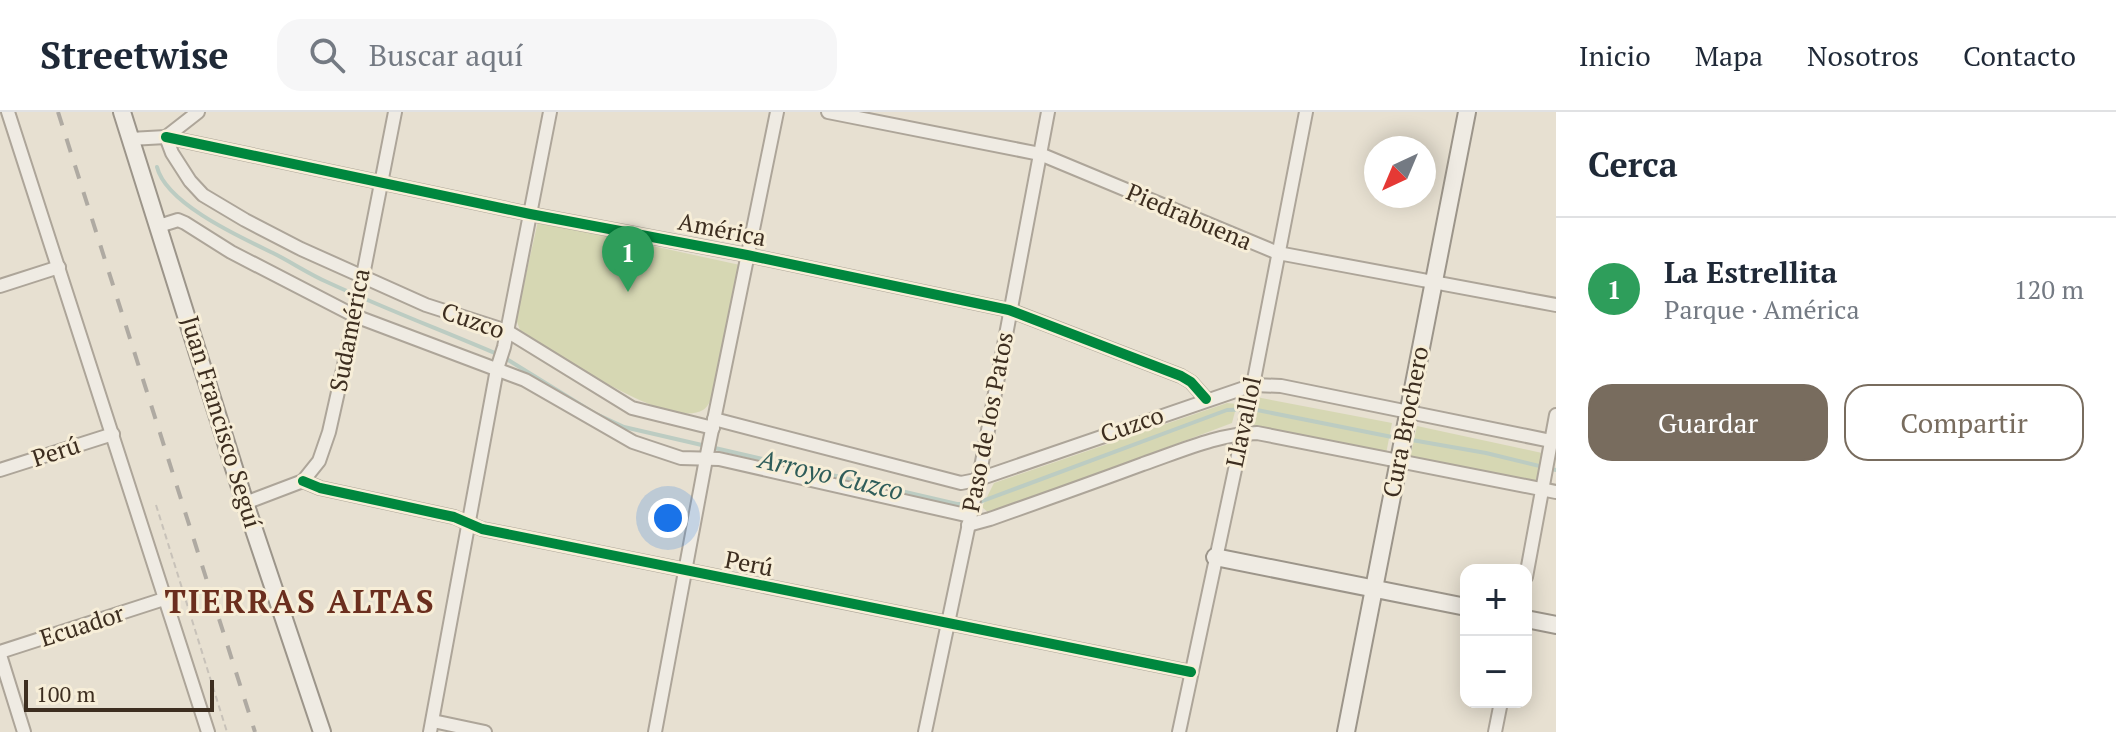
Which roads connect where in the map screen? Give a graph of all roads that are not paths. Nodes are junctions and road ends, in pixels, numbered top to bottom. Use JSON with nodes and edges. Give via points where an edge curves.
{"nodes":[{"id":1,"x":8,"y":112,"type":"edge"},
{"id":2,"x":122,"y":112,"type":"edge"},
{"id":3,"x":198,"y":112,"type":"edge"},
{"id":4,"x":395,"y":112,"type":"edge"},
{"id":5,"x":550,"y":112,"type":"edge"},
{"id":6,"x":777,"y":112,"type":"edge"},
{"id":7,"x":828,"y":112,"type":"edge"},
{"id":8,"x":1048,"y":112,"type":"edge"},
{"id":9,"x":1306,"y":112,"type":"edge"},
{"id":10,"x":1467,"y":112,"type":"edge"},
{"id":11,"x":166,"y":137,"type":"junction"},
{"id":12,"x":130,"y":139,"type":"junction"},
{"id":13,"x":1040,"y":154,"type":"junction"},
{"id":14,"x":381,"y":182,"type":"junction"},
{"id":15,"x":530,"y":214,"type":"junction"},
{"id":16,"x":159,"y":226,"type":"junction"},
{"id":17,"x":1278,"y":253,"type":"junction"},
{"id":18,"x":747,"y":255,"type":"junction"},
{"id":19,"x":59,"y":267,"type":"junction"},
{"id":20,"x":360,"y":282,"type":"junction"},
{"id":21,"x":1434,"y":282,"type":"junction"},
{"id":22,"x":0,"y":286,"type":"edge"},
{"id":23,"x":1556,"y":305,"type":"edge"},
{"id":24,"x":1009,"y":310,"type":"junction"},
{"id":25,"x":356,"y":312,"type":"junction"},
{"id":26,"x":507,"y":331,"type":"junction"},
{"id":27,"x":498,"y":365,"type":"junction"},
{"id":28,"x":1251,"y":391,"type":"junction"},
{"id":29,"x":1206,"y":399,"type":"junction"},
{"id":30,"x":1556,"y":415,"type":"edge"},
{"id":31,"x":1406,"y":417,"type":"junction"},
{"id":32,"x":713,"y":424,"type":"junction"},
{"id":33,"x":1243,"y":427,"type":"junction"},
{"id":34,"x":113,"y":434,"type":"junction"},
{"id":35,"x":1552,"y":443,"type":"edge"},
{"id":36,"x":708,"y":451,"type":"junction"},
{"id":37,"x":1399,"y":454,"type":"junction"},
{"id":38,"x":0,"y":470,"type":"edge"},
{"id":39,"x":976,"y":480,"type":"junction"},
{"id":40,"x":303,"y":481,"type":"junction"},
{"id":41,"x":1548,"y":489,"type":"edge"},
{"id":42,"x":245,"y":503,"type":"junction"},
{"id":43,"x":970,"y":517,"type":"junction"},
{"id":44,"x":468,"y":523,"type":"junction"},
{"id":45,"x":1215,"y":557,"type":"junction"},
{"id":46,"x":1529,"y":564,"type":"edge"},
{"id":47,"x":684,"y":571,"type":"junction"},
{"id":48,"x":1374,"y":589,"type":"junction"},
{"id":49,"x":164,"y":599,"type":"junction"},
{"id":50,"x":1460,"y":606,"type":"edge"},
{"id":51,"x":1532,"y":620,"type":"edge"},
{"id":52,"x":949,"y":624,"type":"junction"},
{"id":53,"x":1556,"y":625,"type":"edge"},
{"id":54,"x":0,"y":654,"type":"edge"},
{"id":55,"x":1191,"y":672,"type":"junction"},
{"id":56,"x":1500,"y":708,"type":"edge"},
{"id":57,"x":432,"y":726,"type":"edge"},
{"id":58,"x":24,"y":732,"type":"edge"},
{"id":59,"x":208,"y":732,"type":"edge"},
{"id":60,"x":322,"y":732,"type":"edge"},
{"id":61,"x":485,"y":732,"type":"edge"},
{"id":62,"x":655,"y":732,"type":"edge"},
{"id":63,"x":925,"y":732,"type":"edge"},
{"id":64,"x":1179,"y":732,"type":"edge"},
{"id":65,"x":1346,"y":732,"type":"edge"},
{"id":66,"x":1495,"y":732,"type":"edge"}],
"edges":[{"from":1,"to":19,"type":"street"},
{"from":2,"to":12,"type":"street","name":"Juan Francisco Seguí"},
{"from":3,"to":11,"type":"street"},
{"from":4,"to":14,"type":"street","name":"Sudamérica"},
{"from":5,"to":15,"type":"street"},
{"from":6,"to":18,"type":"street"},
{"from":7,"to":13,"type":"street","name":"Piedrabuena"},
{"from":8,"to":13,"type":"street","name":"Paso de los Patos"},
{"from":9,"to":17,"type":"street","name":"Llavallol"},
{"from":10,"to":21,"type":"street","name":"Cura Brochero"},
{"from":11,"to":12,"type":"street","name":"América"},
{"from":11,"to":14,"type":"street","name":"América"},
{"from":11,"to":20,"type":"street","name":"Cuzco","via":[[203,195]]},
{"from":12,"to":16,"type":"street","name":"Juan Francisco Seguí"},
{"from":13,"to":17,"type":"street","name":"Piedrabuena"},
{"from":13,"to":24,"type":"street","name":"Paso de los Patos"},
{"from":14,"to":15,"type":"street","name":"América"},
{"from":14,"to":20,"type":"street","name":"Sudamérica"},
{"from":15,"to":18,"type":"street","name":"América"},
{"from":15,"to":26,"type":"street"},
{"from":16,"to":25,"type":"street","via":[[185,223],[231,252]]},
{"from":16,"to":42,"type":"street","name":"Juan Francisco Seguí"},
{"from":17,"to":21,"type":"street","name":"Piedrabuena"},
{"from":17,"to":28,"type":"street","name":"Llavallol"},
{"from":18,"to":24,"type":"street","name":"América"},
{"from":18,"to":32,"type":"street"},
{"from":19,"to":22,"type":"street"},
{"from":19,"to":34,"type":"street"},
{"from":20,"to":25,"type":"street","name":"Sudamérica"},
{"from":20,"to":26,"type":"street","name":"Cuzco"},
{"from":21,"to":23,"type":"street","name":"Piedrabuena"},
{"from":21,"to":31,"type":"street","name":"Cura Brochero"},
{"from":24,"to":29,"type":"street","name":"América","via":[[1181,376]]},
{"from":24,"to":39,"type":"street","name":"Paso de los Patos"},
{"from":25,"to":27,"type":"street"},
{"from":25,"to":40,"type":"street","name":"Sudamérica","via":[[329,432],[319,461]]},
{"from":26,"to":27,"type":"street"},
{"from":26,"to":32,"type":"street","name":"Cuzco","via":[[632,408]]},
{"from":27,"to":36,"type":"street","via":[[633,442],[681,458]]},
{"from":27,"to":44,"type":"street"},
{"from":28,"to":29,"type":"street","name":"Cuzco"},
{"from":28,"to":31,"type":"street","name":"Cuzco","via":[[1281,386]]},
{"from":28,"to":33,"type":"street","name":"Llavallol"},
{"from":29,"to":39,"type":"street","name":"Cuzco"},
{"from":30,"to":35,"type":"street"},
{"from":31,"to":35,"type":"street","name":"Cuzco"},
{"from":31,"to":37,"type":"street","name":"Cura Brochero"},
{"from":32,"to":36,"type":"street"},
{"from":32,"to":39,"type":"street","name":"Cuzco","via":[[952,482]]},
{"from":33,"to":37,"type":"street"},
{"from":33,"to":43,"type":"street"},
{"from":33,"to":45,"type":"street","name":"Llavallol"},
{"from":34,"to":38,"type":"street","name":"Perú"},
{"from":34,"to":49,"type":"street"},
{"from":35,"to":41,"type":"street"},
{"from":36,"to":43,"type":"street","via":[[719,459]]},
{"from":36,"to":47,"type":"street"},
{"from":37,"to":41,"type":"street"},
{"from":37,"to":48,"type":"street","name":"Cura Brochero"},
{"from":39,"to":43,"type":"street","name":"Paso de los Patos"},
{"from":40,"to":42,"type":"street"},
{"from":40,"to":44,"type":"street","name":"Perú"},
{"from":41,"to":46,"type":"street"},
{"from":42,"to":60,"type":"street","name":"Juan Francisco Seguí"},
{"from":43,"to":52,"type":"street","name":"Paso de los Patos"},
{"from":44,"to":47,"type":"street","name":"Perú"},
{"from":44,"to":57,"type":"street"},
{"from":45,"to":48,"type":"street"},
{"from":45,"to":55,"type":"street","name":"Llavallol"},
{"from":47,"to":52,"type":"street","name":"Perú"},
{"from":47,"to":62,"type":"street"},
{"from":48,"to":50,"type":"street"},
{"from":48,"to":65,"type":"street","name":"Cura Brochero"},
{"from":49,"to":54,"type":"street","name":"Ecuador"},
{"from":49,"to":59,"type":"street"},
{"from":51,"to":53,"type":"street"},
{"from":52,"to":55,"type":"street","name":"Perú"},
{"from":52,"to":63,"type":"street","name":"Paso de los Patos"},
{"from":54,"to":58,"type":"street"},
{"from":55,"to":64,"type":"street","name":"Llavallol"},
{"from":56,"to":66,"type":"street"},
{"from":57,"to":61,"type":"street"}]}
